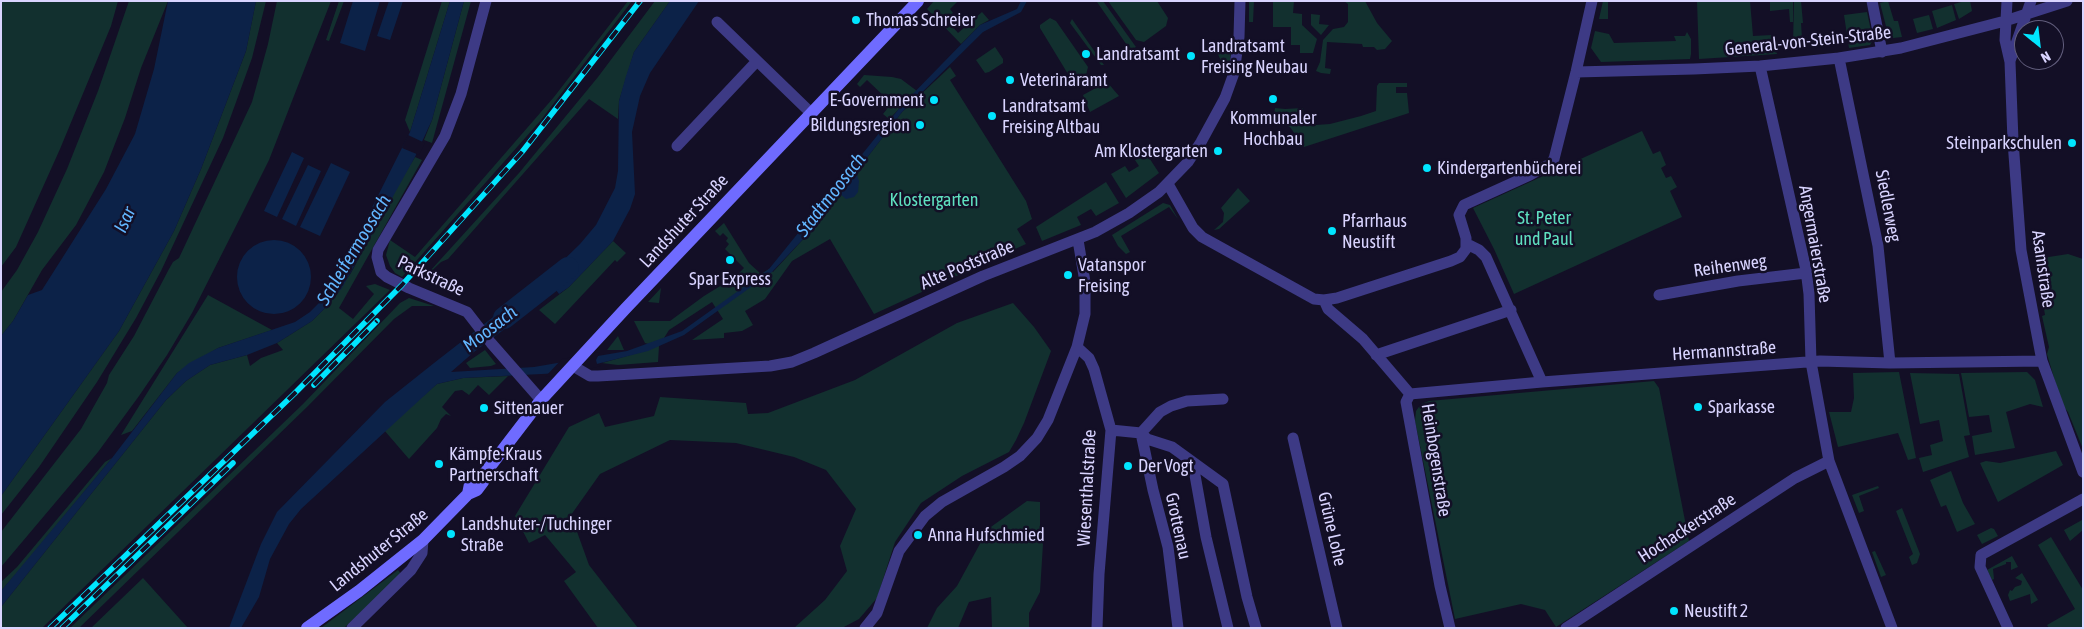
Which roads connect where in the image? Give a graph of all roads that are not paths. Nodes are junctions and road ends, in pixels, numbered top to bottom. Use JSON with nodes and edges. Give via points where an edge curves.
{"nodes":[{"id":1,"x":486,"y":1,"type":"edge"},
{"id":2,"x":918,"y":1,"type":"edge"},
{"id":3,"x":1240,"y":1,"type":"edge"},
{"id":4,"x":1592,"y":1,"type":"edge"},
{"id":5,"x":1872,"y":1,"type":"edge"},
{"id":6,"x":2007,"y":1,"type":"edge"},
{"id":7,"x":2031,"y":1,"type":"edge"},
{"id":8,"x":2067,"y":1,"type":"edge"},
{"id":9,"x":2027,"y":14,"type":"junction"},
{"id":10,"x":2005,"y":20,"type":"junction"},
{"id":11,"x":717,"y":22,"type":"dead end"},
{"id":12,"x":1882,"y":52,"type":"junction"},
{"id":13,"x":1839,"y":58,"type":"junction"},
{"id":14,"x":757,"y":61,"type":"junction"},
{"id":15,"x":2010,"y":62,"type":"junction"},
{"id":16,"x":1760,"y":66,"type":"junction"},
{"id":17,"x":1576,"y":72,"type":"junction"},
{"id":18,"x":811,"y":113,"type":"junction"},
{"id":19,"x":677,"y":146,"type":"dead end"},
{"id":20,"x":1168,"y":184,"type":"junction"},
{"id":21,"x":1078,"y":240,"type":"junction"},
{"id":22,"x":1467,"y":244,"type":"junction"},
{"id":23,"x":1806,"y":273,"type":"junction"},
{"id":24,"x":1659,"y":295,"type":"dead end"},
{"id":25,"x":1324,"y":300,"type":"junction"},
{"id":26,"x":1511,"y":310,"type":"junction"},
{"id":27,"x":1077,"y":347,"type":"junction"},
{"id":28,"x":1376,"y":355,"type":"junction"},
{"id":29,"x":1811,"y":362,"type":"junction"},
{"id":30,"x":2042,"y":362,"type":"junction"},
{"id":31,"x":1890,"y":363,"type":"junction"},
{"id":32,"x":572,"y":366,"type":"junction"},
{"id":33,"x":1542,"y":382,"type":"junction"},
{"id":34,"x":1410,"y":394,"type":"junction"},
{"id":35,"x":1222,"y":399,"type":"dead end"},
{"id":36,"x":541,"y":400,"type":"junction"},
{"id":37,"x":1111,"y":430,"type":"junction"},
{"id":38,"x":1141,"y":433,"type":"junction"},
{"id":39,"x":1292,"y":438,"type":"dead end"},
{"id":40,"x":1829,"y":460,"type":"junction"},
{"id":41,"x":1193,"y":464,"type":"junction"},
{"id":42,"x":2083,"y":472,"type":"edge"},
{"id":43,"x":2083,"y":499,"type":"edge"},
{"id":44,"x":423,"y":540,"type":"junction"},
{"id":45,"x":1890,"y":627,"type":"edge"},
{"id":46,"x":307,"y":628,"type":"edge"},
{"id":47,"x":352,"y":628,"type":"edge"},
{"id":48,"x":865,"y":628,"type":"edge"},
{"id":49,"x":1097,"y":628,"type":"edge"},
{"id":50,"x":1178,"y":628,"type":"edge"},
{"id":51,"x":1228,"y":628,"type":"edge"},
{"id":52,"x":1256,"y":628,"type":"edge"},
{"id":53,"x":1337,"y":628,"type":"edge"},
{"id":54,"x":1450,"y":628,"type":"edge"},
{"id":55,"x":1566,"y":628,"type":"edge"},
{"id":56,"x":2008,"y":628,"type":"edge"}],
"edges":[{"from":1,"to":36,"type":"street","name":"Parkstraße","via":[[461,94],[445,136],[378,250],[377,258],[381,272],[387,277],[467,312]]},
{"from":2,"to":18,"type":"main road","name":"Landshuter Straße"},
{"from":3,"to":20,"type":"street","name":"Alte Poststraße","via":[[1236,63],[1225,98],[1193,156]]},
{"from":4,"to":17,"type":"street"},
{"from":5,"to":12,"type":"street"},
{"from":6,"to":10,"type":"street","name":"Asamstraße"},
{"from":7,"to":9,"type":"street","name":"Asamstraße"},
{"from":8,"to":9,"type":"street","name":"General-von-Stein-Straße"},
{"from":9,"to":10,"type":"street","name":"General-von-Stein-Straße"},
{"from":9,"to":15,"type":"street","name":"Asamstraße"},
{"from":10,"to":12,"type":"street","name":"General-von-Stein-Straße"},
{"from":10,"to":15,"type":"street","name":"Asamstraße"},
{"from":11,"to":14,"type":"street"},
{"from":12,"to":13,"type":"street","name":"General-von-Stein-Straße"},
{"from":13,"to":16,"type":"street","name":"General-von-Stein-Straße"},
{"from":13,"to":31,"type":"street","name":"Siedlerweg","via":[[1878,246]]},
{"from":14,"to":18,"type":"street"},
{"from":14,"to":19,"type":"street"},
{"from":15,"to":30,"type":"street","name":"Asamstraße","via":[[2012,141],[2021,250]]},
{"from":16,"to":17,"type":"street","name":"General-von-Stein-Straße"},
{"from":16,"to":23,"type":"street","name":"Angermaierstraße"},
{"from":17,"to":22,"type":"street","via":[[1554,159],[1530,175],[1464,205],[1459,215]]},
{"from":18,"to":32,"type":"main road","name":"Landshuter Straße"},
{"from":20,"to":21,"type":"street","name":"Alte Poststraße","via":[[1129,213]]},
{"from":20,"to":25,"type":"street","via":[[1193,228],[1202,237],[1304,295]]},
{"from":21,"to":27,"type":"street","via":[[1085,282],[1085,314]]},
{"from":21,"to":32,"type":"street","name":"Alte Poststraße","via":[[983,276],[792,362],[598,376],[588,375]]},
{"from":22,"to":25,"type":"street","via":[[1464,253],[1451,261]]},
{"from":22,"to":26,"type":"street","via":[[1486,257]]},
{"from":23,"to":24,"type":"street","name":"Reihenweg"},
{"from":23,"to":29,"type":"street","name":"Angermaierstraße"},
{"from":25,"to":28,"type":"street","name":"Heinbogenstraße","via":[[1328,309],[1363,339]]},
{"from":26,"to":28,"type":"street"},
{"from":26,"to":33,"type":"street"},
{"from":27,"to":37,"type":"street","name":"Wiesenthalstraße","via":[[1089,358],[1094,369]]},
{"from":27,"to":48,"type":"street","via":[[1052,412],[1037,438],[1011,462],[955,493],[925,516],[899,551],[877,613]]},
{"from":28,"to":34,"type":"street","name":"Heinbogenstraße"},
{"from":29,"to":31,"type":"street","name":"Hermannstraße"},
{"from":29,"to":33,"type":"street","name":"Hermannstraße"},
{"from":29,"to":40,"type":"street","name":"Angermaierstraße"},
{"from":30,"to":31,"type":"street","name":"Hermannstraße"},
{"from":30,"to":42,"type":"street","name":"Asamstraße"},
{"from":32,"to":36,"type":"main road","name":"Landshuter Straße"},
{"from":33,"to":34,"type":"street","name":"Hermannstraße"},
{"from":34,"to":54,"type":"street","name":"Heinbogenstraße","via":[[1406,402]]},
{"from":35,"to":38,"type":"street","via":[[1187,401],[1171,406],[1160,412]]},
{"from":36,"to":44,"type":"main road","name":"Landshuter Straße","via":[[485,473],[470,484],[468,494]]},
{"from":37,"to":38,"type":"street"},
{"from":37,"to":49,"type":"street","name":"Wiesenthalstraße"},
{"from":38,"to":41,"type":"street","via":[[1147,439],[1172,447]]},
{"from":38,"to":50,"type":"street","name":"Grottenau","via":[[1168,547]]},
{"from":39,"to":53,"type":"street","name":"Grüne Lohe"},
{"from":40,"to":45,"type":"street","name":"Angermaierstraße"},
{"from":40,"to":55,"type":"street","name":"Hochackerstraße","via":[[1796,478]]},
{"from":41,"to":51,"type":"street","name":"Grottenau","via":[[1206,537]]},
{"from":41,"to":52,"type":"street","via":[[1223,484]]},
{"from":43,"to":56,"type":"street","via":[[1981,555],[1980,567]]},
{"from":44,"to":46,"type":"main road","name":"Landshuter Straße"},
{"from":44,"to":47,"type":"street","via":[[422,553],[411,570]]}]}
